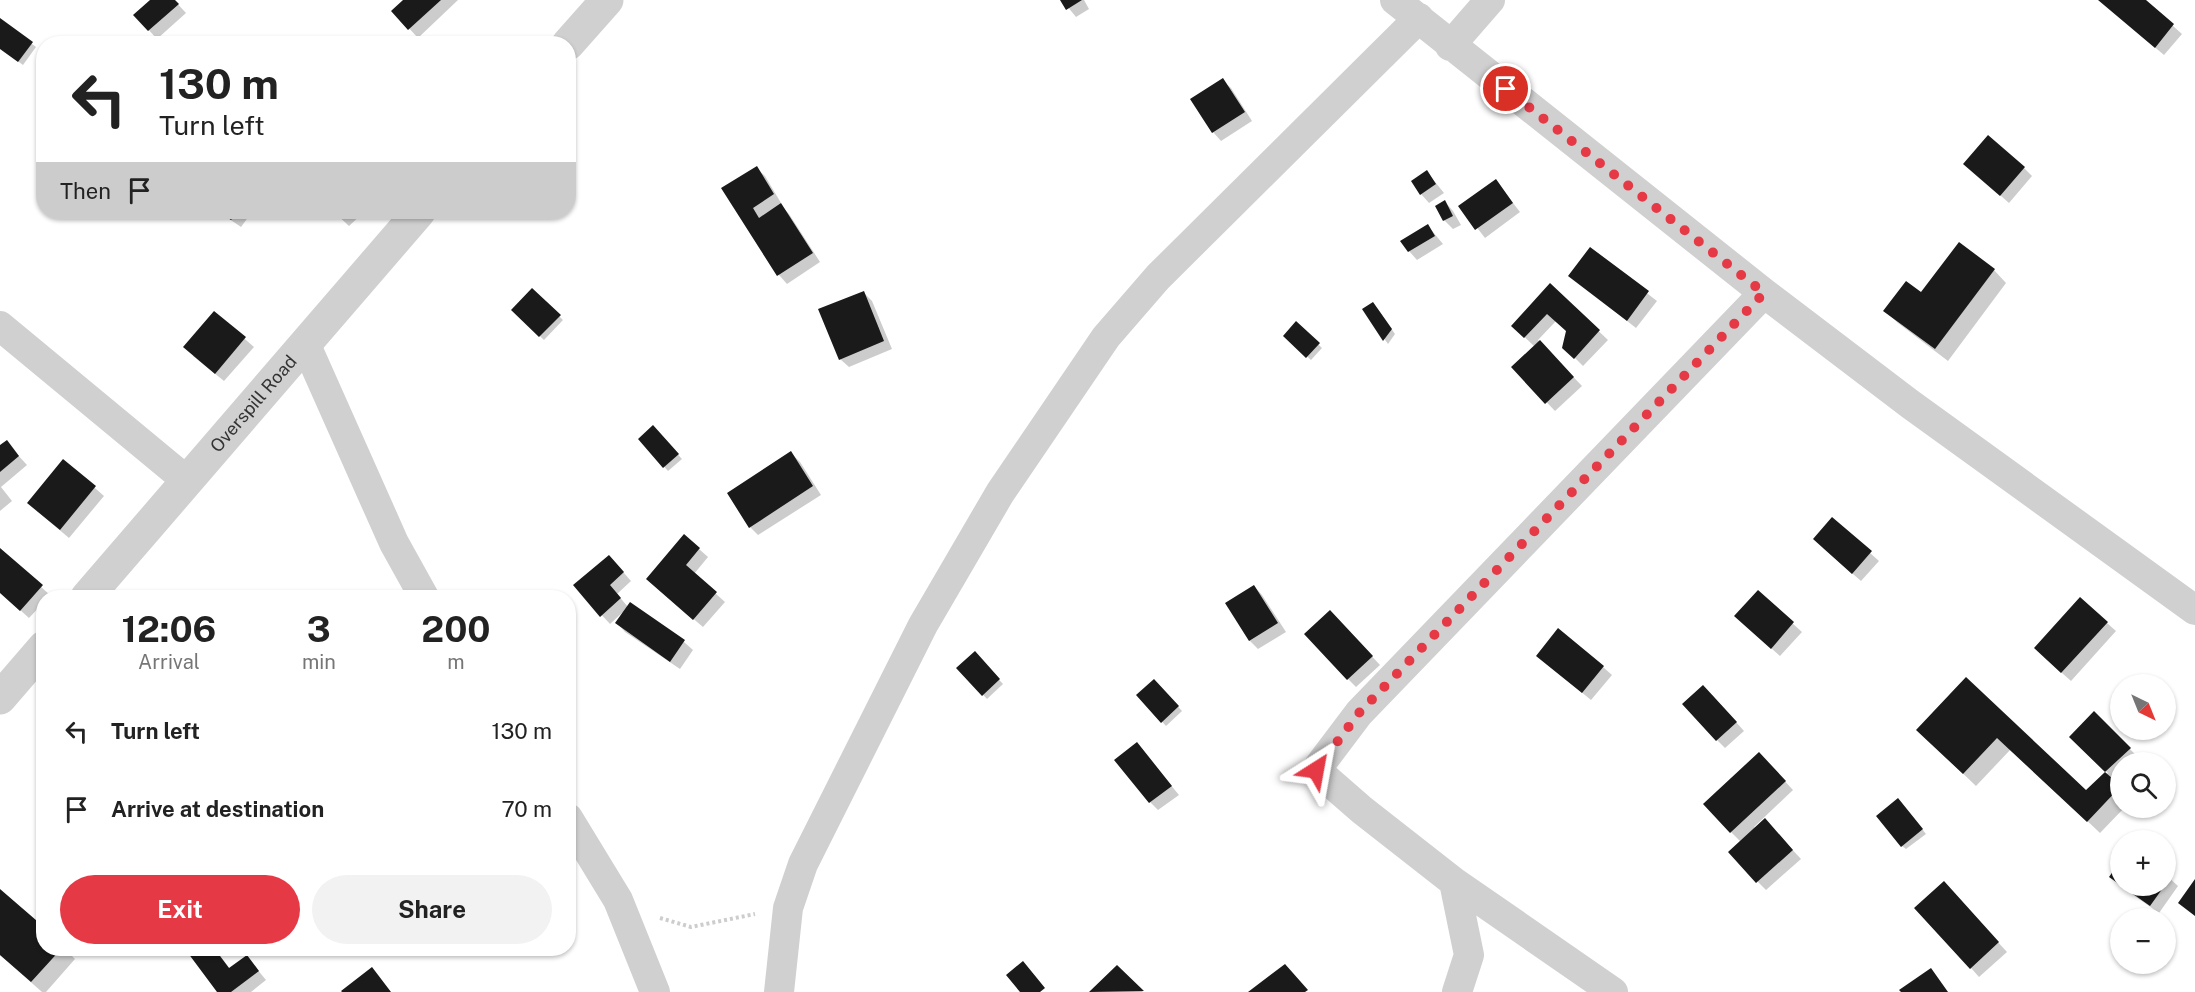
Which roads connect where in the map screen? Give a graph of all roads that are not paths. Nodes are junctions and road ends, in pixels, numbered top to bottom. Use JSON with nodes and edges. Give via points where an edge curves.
{"nodes":[{"id":1,"x":607,"y":0,"type":"edge"},
{"id":2,"x":1395,"y":0,"type":"edge"},
{"id":3,"x":1490,"y":0,"type":"edge"},
{"id":4,"x":1419,"y":18,"type":"junction"},
{"id":5,"x":575,"y":36,"type":"edge"},
{"id":6,"x":1450,"y":46,"type":"junction"},
{"id":7,"x":413,"y":219,"type":"edge"},
{"id":8,"x":1764,"y":293,"type":"junction"},
{"id":9,"x":0,"y":326,"type":"edge"},
{"id":10,"x":305,"y":343,"type":"junction"},
{"id":11,"x":186,"y":480,"type":"junction"},
{"id":12,"x":93,"y":590,"type":"edge"},
{"id":13,"x":420,"y":590,"type":"edge"},
{"id":14,"x":2195,"y":610,"type":"edge"},
{"id":15,"x":36,"y":656,"type":"edge"},
{"id":16,"x":0,"y":698,"type":"edge"},
{"id":17,"x":576,"y":831,"type":"edge"},
{"id":18,"x":1454,"y":882,"type":"junction"},
{"id":19,"x":655,"y":992,"type":"edge"},
{"id":20,"x":779,"y":992,"type":"edge"},
{"id":21,"x":1457,"y":992,"type":"edge"},
{"id":22,"x":1613,"y":992,"type":"edge"}],
"edges":[{"from":1,"to":5,"type":"street"},
{"from":2,"to":4,"type":"street"},
{"from":3,"to":6,"type":"street"},
{"from":4,"to":6,"type":"street"},
{"from":4,"to":20,"type":"street","via":[[1158,277],[1106,337],[1000,493],[924,625],[803,864],[788,908]]},
{"from":6,"to":8,"type":"street"},
{"from":7,"to":10,"type":"street","name":"Overspill Road"},
{"from":8,"to":14,"type":"street"},
{"from":8,"to":18,"type":"street","via":[[1359,713],[1316,770]]},
{"from":9,"to":11,"type":"street"},
{"from":10,"to":11,"type":"street","name":"Overspill Road"},
{"from":10,"to":13,"type":"street","via":[[394,543]]},
{"from":11,"to":12,"type":"street","name":"Overspill Road"},
{"from":15,"to":16,"type":"street"},
{"from":17,"to":19,"type":"street","via":[[618,900]]},
{"from":18,"to":21,"type":"street","via":[[1469,955]]},
{"from":18,"to":22,"type":"street"}]}
